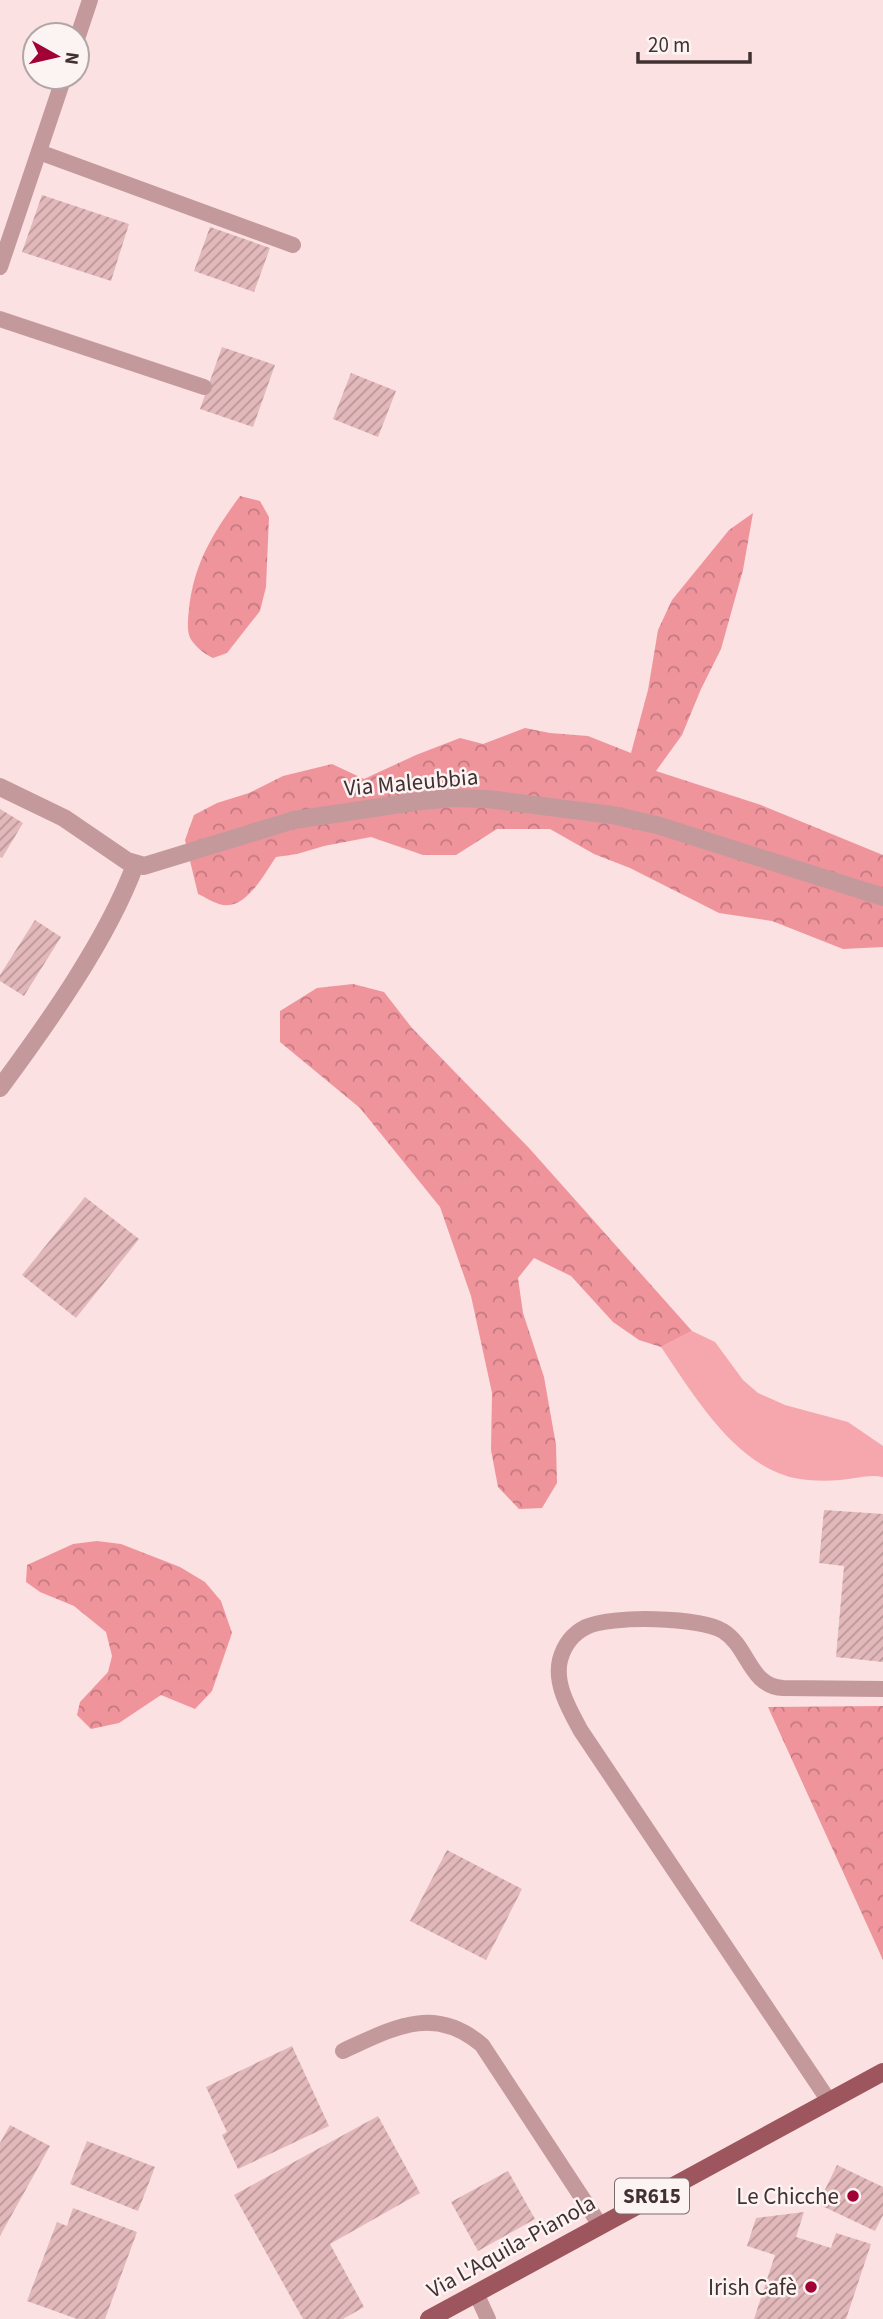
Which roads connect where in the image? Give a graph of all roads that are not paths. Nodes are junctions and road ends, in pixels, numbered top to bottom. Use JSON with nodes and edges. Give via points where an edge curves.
{"nodes":[{"id":1,"x":90,"y":0,"type":"edge"},
{"id":2,"x":83,"y":21,"type":"edge"},
{"id":3,"x":59,"y":91,"type":"edge"},
{"id":4,"x":39,"y":152,"type":"junction"},
{"id":5,"x":293,"y":244,"type":"dead end"},
{"id":6,"x":0,"y":267,"type":"edge"},
{"id":7,"x":0,"y":319,"type":"edge"},
{"id":8,"x":204,"y":387,"type":"dead end"},
{"id":9,"x":0,"y":787,"type":"edge"},
{"id":10,"x":135,"y":864,"type":"junction"},
{"id":11,"x":883,"y":897,"type":"edge"},
{"id":12,"x":0,"y":1088,"type":"edge"},
{"id":13,"x":883,"y":1689,"type":"edge"},
{"id":14,"x":343,"y":2051,"type":"dead end"},
{"id":15,"x":881,"y":2074,"type":"edge"},
{"id":16,"x":829,"y":2101,"type":"junction"},
{"id":17,"x":600,"y":2225,"type":"junction"},
{"id":18,"x":476,"y":2293,"type":"junction"},
{"id":19,"x":429,"y":2319,"type":"edge"},
{"id":20,"x":488,"y":2319,"type":"edge"}],
"edges":[{"from":1,"to":2,"type":"lane"},
{"from":3,"to":4,"type":"lane"},
{"from":4,"to":5,"type":"lane"},
{"from":4,"to":6,"type":"lane"},
{"from":7,"to":8,"type":"lane"},
{"from":9,"to":10,"type":"street","via":[[64,818]]},
{"from":10,"to":11,"type":"street","name":"Via Maleubbia","via":[[150,865],[294,820],[414,802],[488,799],[612,814]]},
{"from":10,"to":12,"type":"street","via":[[89,956]]},
{"from":13,"to":16,"type":"lane","via":[[770,1686],[761,1681],[724,1632],[675,1621],[595,1623],[570,1639],[559,1664],[565,1697],[581,1731]]},
{"from":14,"to":17,"type":"lane","via":[[413,2023],[444,2023],[470,2035],[482,2045]]},
{"from":15,"to":16,"type":"main road","name":"Via L'Aquila-Pianola","number":"SR615"},
{"from":16,"to":17,"type":"main road","name":"Via L'Aquila-Pianola","number":"SR615"},
{"from":17,"to":18,"type":"main road","name":"Via L'Aquila-Pianola","number":"SR615"},
{"from":18,"to":19,"type":"main road","name":"Via L'Aquila-Pianola","number":"SR615"},
{"from":18,"to":20,"type":"lane"}]}
